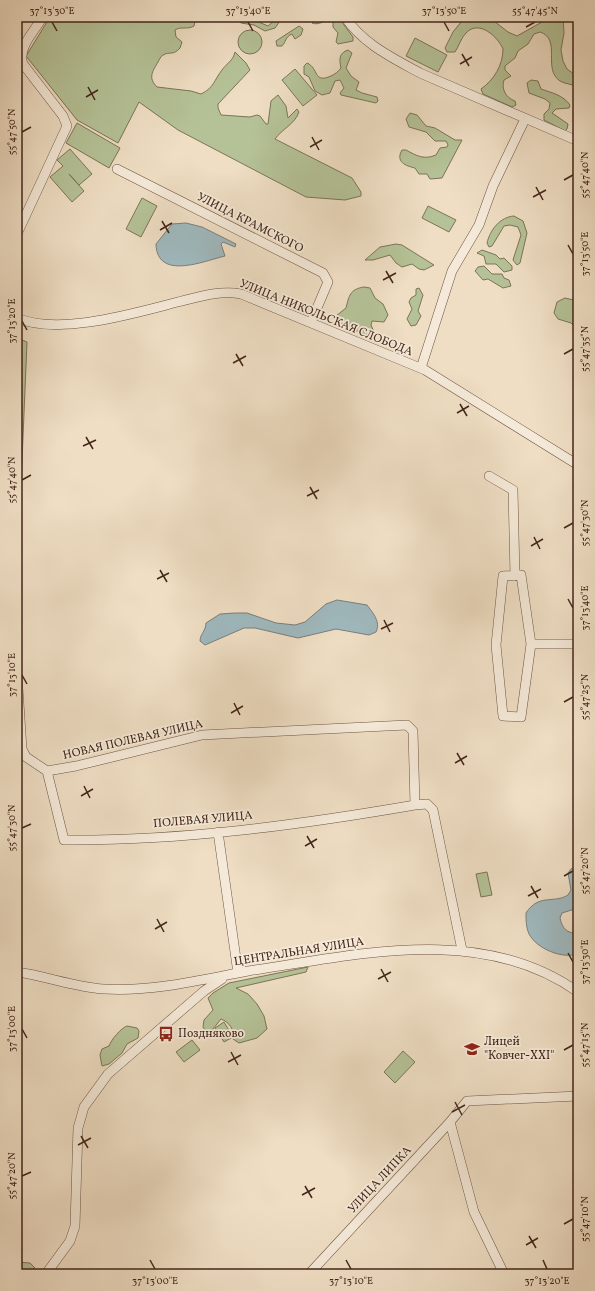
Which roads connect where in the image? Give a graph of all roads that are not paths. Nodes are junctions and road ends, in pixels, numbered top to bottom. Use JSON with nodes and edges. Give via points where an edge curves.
{"nodes":[{"id":1,"x":43,"y":17,"type":"edge"},
{"id":2,"x":345,"y":17,"type":"edge"},
{"id":3,"x":525,"y":119,"type":"junction"},
{"id":4,"x":578,"y":141,"type":"edge"},
{"id":5,"x":117,"y":169,"type":"dead end"},
{"id":6,"x":17,"y":234,"type":"edge"},
{"id":7,"x":17,"y":318,"type":"edge"},
{"id":8,"x":311,"y":322,"type":"junction"},
{"id":9,"x":421,"y":368,"type":"junction"},
{"id":10,"x":578,"y":465,"type":"edge"},
{"id":11,"x":489,"y":476,"type":"dead end"},
{"id":12,"x":515,"y":576,"type":"junction"},
{"id":13,"x":531,"y":644,"type":"junction"},
{"id":14,"x":578,"y":644,"type":"edge"},
{"id":15,"x":17,"y":673,"type":"edge"},
{"id":16,"x":47,"y":770,"type":"junction"},
{"id":17,"x":415,"y":805,"type":"junction"},
{"id":18,"x":218,"y":832,"type":"junction"},
{"id":19,"x":462,"y":950,"type":"junction"},
{"id":20,"x":17,"y":972,"type":"edge"},
{"id":21,"x":238,"y":973,"type":"junction"},
{"id":22,"x":227,"y":976,"type":"junction"},
{"id":23,"x":578,"y":992,"type":"edge"},
{"id":24,"x":578,"y":1098,"type":"edge"},
{"id":25,"x":450,"y":1122,"type":"junction"},
{"id":26,"x":46,"y":1274,"type":"edge"},
{"id":27,"x":309,"y":1274,"type":"edge"},
{"id":28,"x":504,"y":1274,"type":"edge"}],
"edges":[{"from":1,"to":6,"type":"street","via":[[25,46],[21,58],[63,116],[67,126]]},
{"from":2,"to":3,"type":"street","via":[[368,42],[395,59]]},
{"from":3,"to":4,"type":"street"},
{"from":3,"to":9,"type":"street","via":[[493,186],[479,225],[452,271]]},
{"from":5,"to":8,"type":"street","name":"УЛИЦА КРАМСКОГО","via":[[324,273],[328,282]]},
{"from":7,"to":8,"type":"street","name":"УЛИЦА НИКОЛЬСКАЯ СЛОБОДА","via":[[46,324],[86,322],[224,292],[241,294]]},
{"from":8,"to":9,"type":"street","name":"УЛИЦА НИКОЛЬСКАЯ СЛОБОДА"},
{"from":9,"to":10,"type":"street","name":"УЛИЦА НИКОЛЬСКАЯ СЛОБОДА"},
{"from":11,"to":12,"type":"street","via":[[513,490]]},
{"from":12,"to":13,"type":"street","via":[[521,575]]},
{"from":12,"to":13,"type":"street","via":[[503,576],[496,645],[503,716],[521,717]]},
{"from":13,"to":14,"type":"street"},
{"from":15,"to":16,"type":"street","via":[[22,750],[26,757]]},
{"from":16,"to":17,"type":"street","name":"НОВАЯ ПОЛЕВАЯ УЛИЦА","via":[[76,766],[202,735],[407,725],[413,731]]},
{"from":16,"to":18,"type":"street","name":"ПОЛЕВАЯ УЛИЦА","via":[[64,840],[109,840]]},
{"from":17,"to":18,"type":"street","name":"ПОЛЕВАЯ УЛИЦА"},
{"from":17,"to":19,"type":"street","via":[[427,804],[433,810]]},
{"from":18,"to":21,"type":"street"},
{"from":19,"to":21,"type":"street","name":"ЦЕНТРАЛЬНАЯ УЛИЦА","via":[[412,949]]},
{"from":19,"to":23,"type":"street","name":"ЦЕНТРАЛЬНАЯ УЛИЦА","via":[[502,957],[534,967],[561,980]]},
{"from":20,"to":22,"type":"street","name":"ЦЕНТРАЛЬНАЯ УЛИЦА","via":[[78,985],[119,989],[145,988]]},
{"from":21,"to":22,"type":"street","name":"ЦЕНТРАЛЬНАЯ УЛИЦА"},
{"from":22,"to":26,"type":"street","via":[[136,1048],[108,1074],[84,1107],[78,1128],[75,1226],[67,1246]]},
{"from":24,"to":25,"type":"street","name":"УЛИЦА ЛИПКА","via":[[564,1096],[467,1101]]},
{"from":25,"to":27,"type":"street","name":"УЛИЦА ЛИПКА"},
{"from":25,"to":28,"type":"street","via":[[474,1212]]}]}
